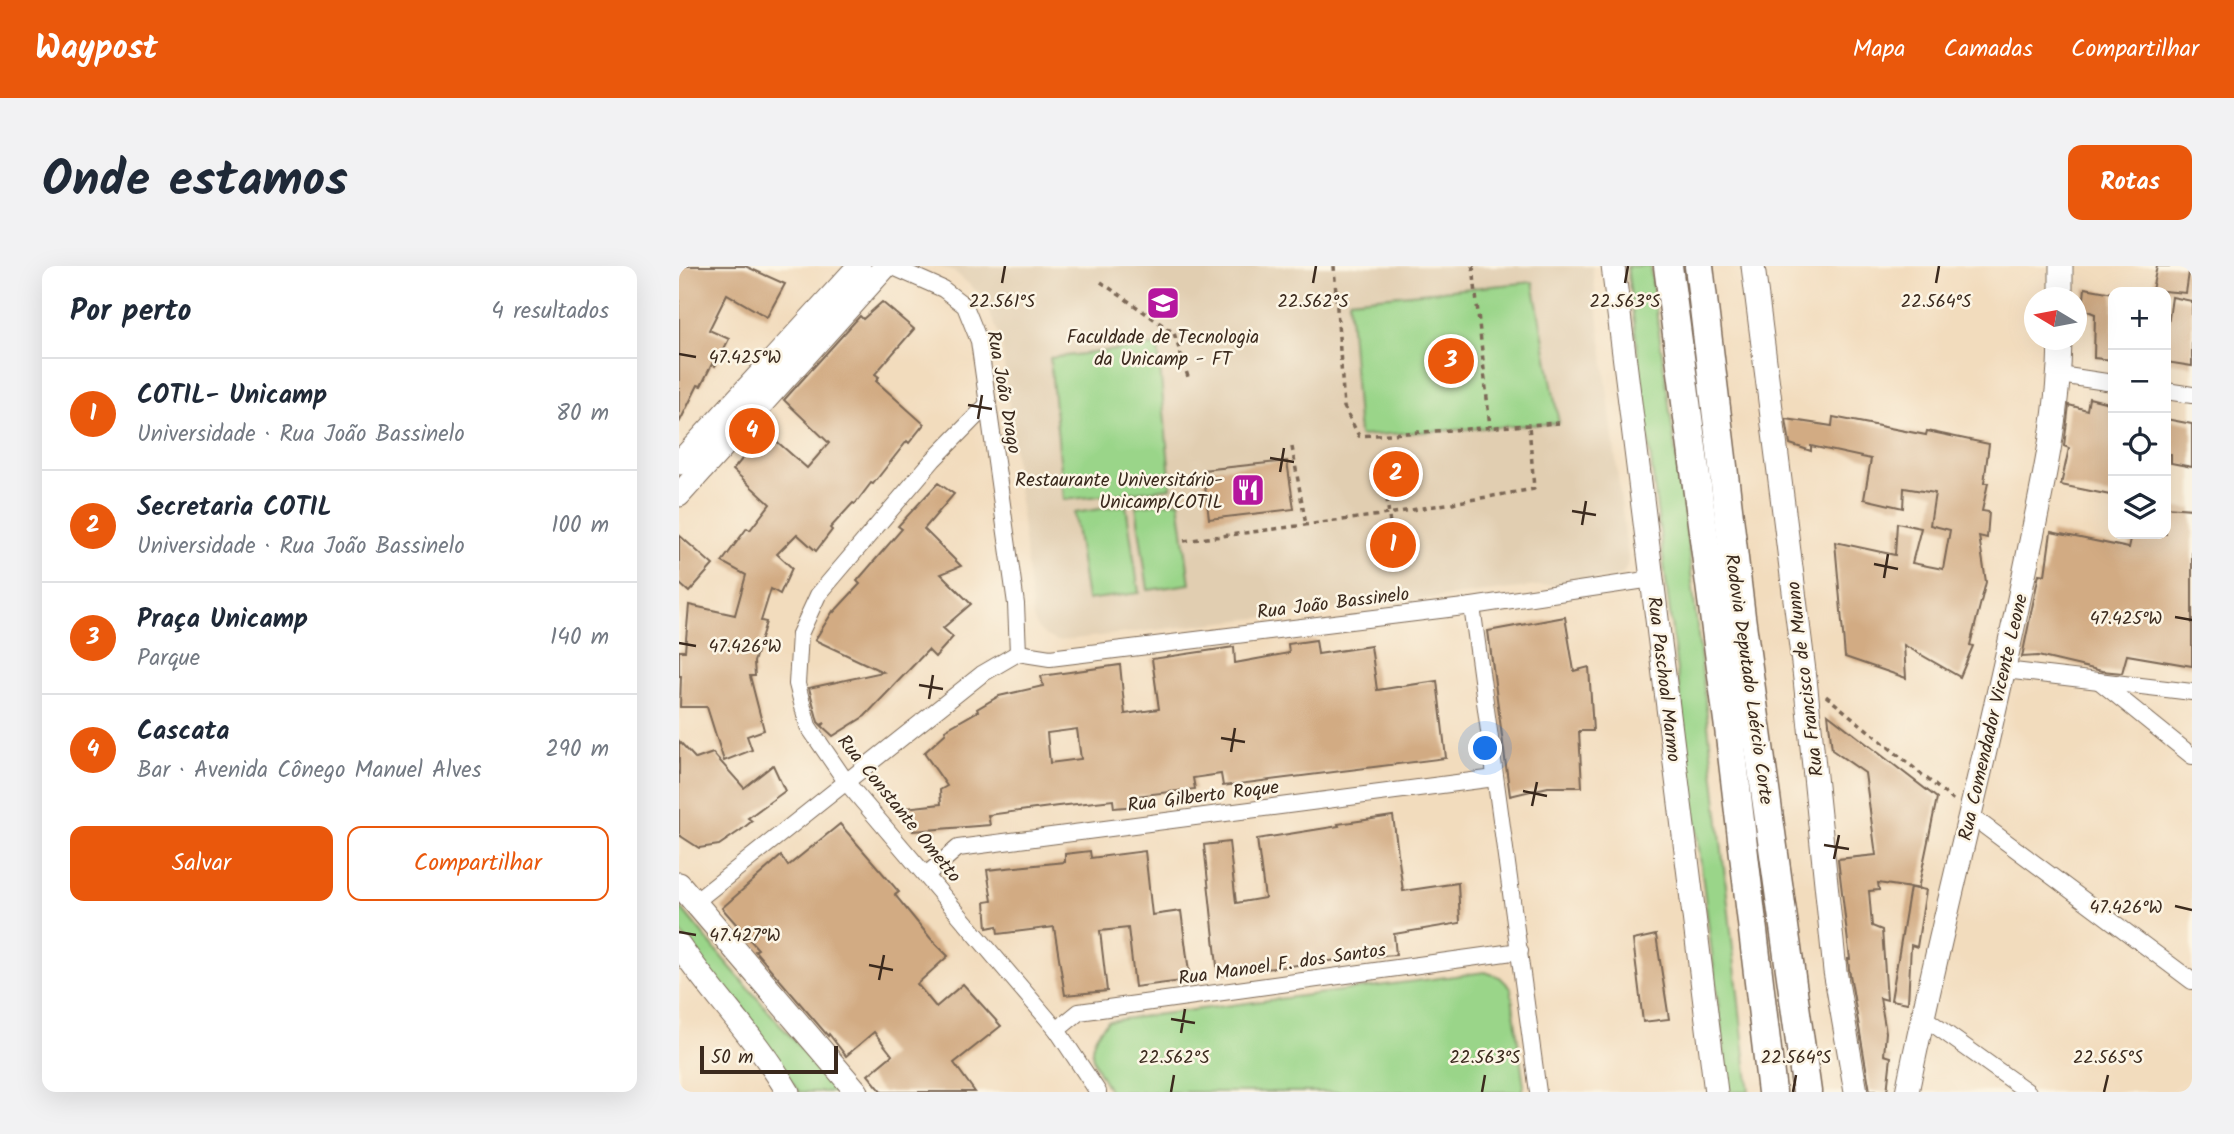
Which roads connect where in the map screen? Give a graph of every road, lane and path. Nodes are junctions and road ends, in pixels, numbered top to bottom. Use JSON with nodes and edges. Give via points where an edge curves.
{"nodes":[{"id":1,"x":859,"y":266,"type":"edge"},
{"id":2,"x":889,"y":266,"type":"edge"},
{"id":3,"x":1334,"y":266,"type":"edge"},
{"id":4,"x":1473,"y":266,"type":"edge"},
{"id":5,"x":1613,"y":266,"type":"edge"},
{"id":6,"x":1668,"y":266,"type":"edge"},
{"id":7,"x":1699,"y":266,"type":"edge"},
{"id":8,"x":1753,"y":266,"type":"edge"},
{"id":9,"x":2061,"y":266,"type":"edge"},
{"id":10,"x":1101,"y":282,"type":"dead end"},
{"id":11,"x":2061,"y":287,"type":"edge"},
{"id":12,"x":2060,"y":350,"type":"edge"},
{"id":13,"x":2060,"y":375,"type":"junction"},
{"id":14,"x":1188,"y":377,"type":"dead end"},
{"id":15,"x":2108,"y":382,"type":"edge"},
{"id":16,"x":2171,"y":392,"type":"edge"},
{"id":17,"x":2192,"y":395,"type":"edge"},
{"id":18,"x":988,"y":404,"type":"junction"},
{"id":19,"x":1559,"y":423,"type":"dead end"},
{"id":20,"x":1529,"y":425,"type":"junction"},
{"id":21,"x":1490,"y":427,"type":"junction"},
{"id":22,"x":1293,"y":447,"type":"dead end"},
{"id":23,"x":679,"y":463,"type":"edge"},
{"id":24,"x":679,"y":495,"type":"edge"},
{"id":25,"x":1387,"y":498,"type":"dead end"},
{"id":26,"x":1388,"y":514,"type":"junction"},
{"id":27,"x":1306,"y":524,"type":"junction"},
{"id":28,"x":1390,"y":525,"type":"dead end"},
{"id":29,"x":1184,"y":541,"type":"dead end"},
{"id":30,"x":1652,"y":579,"type":"junction"},
{"id":31,"x":1472,"y":606,"type":"junction"},
{"id":32,"x":1018,"y":653,"type":"junction"},
{"id":33,"x":2005,"y":670,"type":"junction"},
{"id":34,"x":1805,"y":678,"type":"junction"},
{"id":35,"x":2099,"y":681,"type":"junction"},
{"id":36,"x":2192,"y":692,"type":"edge"},
{"id":37,"x":2192,"y":755,"type":"edge"},
{"id":38,"x":1495,"y":778,"type":"junction"},
{"id":39,"x":847,"y":783,"type":"junction"},
{"id":40,"x":1970,"y":815,"type":"junction"},
{"id":41,"x":926,"y":875,"type":"junction"},
{"id":42,"x":679,"y":884,"type":"edge"},
{"id":43,"x":695,"y":902,"type":"junction"},
{"id":44,"x":679,"y":945,"type":"edge"},
{"id":45,"x":1520,"y":951,"type":"junction"},
{"id":46,"x":2192,"y":981,"type":"edge"},
{"id":47,"x":1922,"y":1016,"type":"junction"},
{"id":48,"x":1057,"y":1030,"type":"junction"},
{"id":49,"x":788,"y":1092,"type":"edge"},
{"id":50,"x":857,"y":1092,"type":"edge"},
{"id":51,"x":1098,"y":1092,"type":"edge"},
{"id":52,"x":1538,"y":1092,"type":"edge"},
{"id":53,"x":1716,"y":1092,"type":"edge"},
{"id":54,"x":1772,"y":1092,"type":"edge"},
{"id":55,"x":1807,"y":1092,"type":"edge"},
{"id":56,"x":1856,"y":1092,"type":"edge"},
{"id":57,"x":1907,"y":1092,"type":"edge"},
{"id":58,"x":2028,"y":1092,"type":"edge"}],
"edges":[{"from":1,"to":23,"type":"street"},
{"from":2,"to":18,"type":"street","name":"Rua João Drago","via":[[943,289],[965,306],[979,341]]},
{"from":2,"to":24,"type":"street"},
{"from":3,"to":21,"type":"path","via":[[1344,407],[1359,436]]},
{"from":4,"to":21,"type":"path"},
{"from":5,"to":30,"type":"street","name":"Rua Paschoal Marmo"},
{"from":6,"to":54,"type":"highway","name":"Rodovia Deputado Laércio Corte"},
{"from":7,"to":55,"type":"highway","name":"Rodovia Deputado Laércio Corte","via":[[1742,631]]},
{"from":8,"to":34,"type":"street","name":"Rua Francisco de Munno"},
{"from":9,"to":11,"type":"street"},
{"from":10,"to":14,"type":"path","via":[[1174,333]]},
{"from":12,"to":13,"type":"street","name":"Rua Comendador Vicente Leone"},
{"from":13,"to":15,"type":"street"},
{"from":13,"to":33,"type":"street","name":"Rua Comendador Vicente Leone"},
{"from":16,"to":17,"type":"street"},
{"from":18,"to":32,"type":"street","name":"Rua João Drago","via":[[1016,604]]},
{"from":18,"to":39,"type":"street","name":"Rua Constante Ometto","via":[[933,460],[818,595],[800,634],[797,684],[808,726]]},
{"from":19,"to":20,"type":"path"},
{"from":20,"to":21,"type":"path"},
{"from":20,"to":26,"type":"path","via":[[1534,489]]},
{"from":22,"to":27,"type":"path"},
{"from":25,"to":26,"type":"path"},
{"from":26,"to":27,"type":"path"},
{"from":26,"to":28,"type":"path"},
{"from":27,"to":29,"type":"path"},
{"from":30,"to":31,"type":"street","name":"Rua João Bassinelo"},
{"from":30,"to":53,"type":"street","name":"Rua Paschoal Marmo"},
{"from":31,"to":32,"type":"street","name":"Rua João Bassinelo","via":[[1049,658]]},
{"from":31,"to":38,"type":"street"},
{"from":32,"to":39,"type":"street","via":[[982,674]]},
{"from":33,"to":35,"type":"street"},
{"from":33,"to":40,"type":"street","name":"Rua Comendador Vicente Leone"},
{"from":34,"to":40,"type":"path"},
{"from":34,"to":56,"type":"street","name":"Rua Francisco de Munno","via":[[1835,971]]},
{"from":35,"to":36,"type":"street"},
{"from":35,"to":37,"type":"street"},
{"from":38,"to":41,"type":"street","name":"Rua Gilberto Roque","via":[[958,848]]},
{"from":38,"to":45,"type":"street"},
{"from":39,"to":41,"type":"street","name":"Rua Constante Ometto"},
{"from":39,"to":43,"type":"street"},
{"from":40,"to":46,"type":"street"},
{"from":40,"to":47,"type":"street","name":"Rua Comendador Vicente Leone"},
{"from":41,"to":48,"type":"street","name":"Rua Constante Ometto"},
{"from":42,"to":43,"type":"street"},
{"from":43,"to":50,"type":"street"},
{"from":44,"to":49,"type":"street","via":[[771,1062]]},
{"from":45,"to":48,"type":"street","name":"Rua Manoel F. dos Santos","via":[[1079,1012]]},
{"from":45,"to":52,"type":"street"},
{"from":47,"to":57,"type":"street","name":"Rua Comendador Vicente Leone"},
{"from":47,"to":58,"type":"street"},
{"from":48,"to":51,"type":"street","name":"Rua Constante Ometto"}]}
